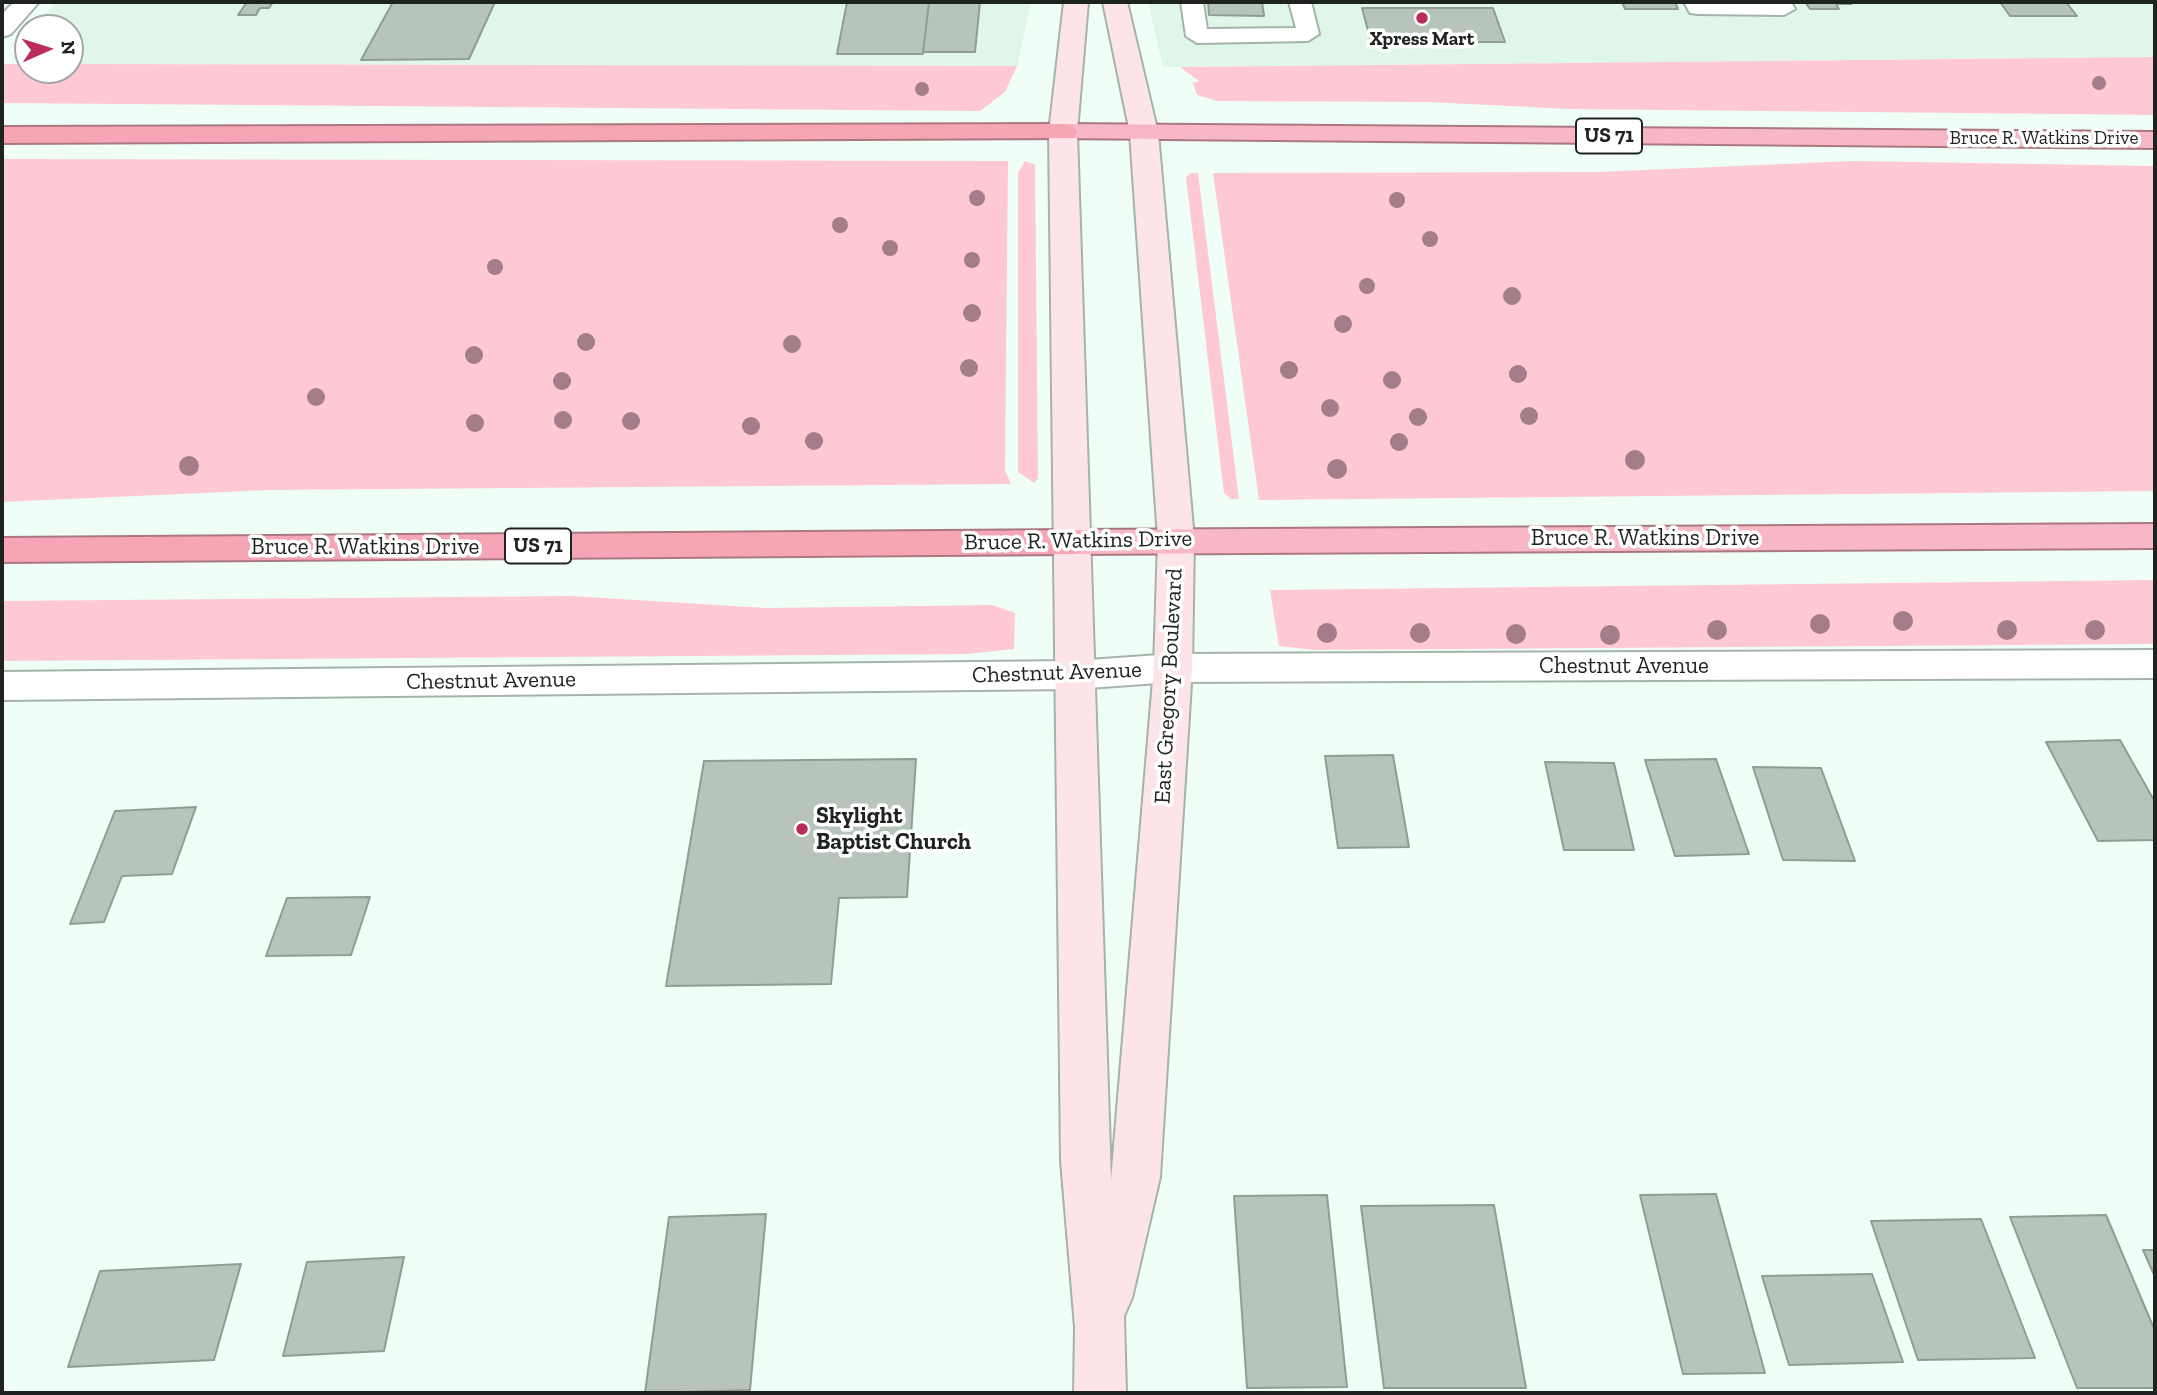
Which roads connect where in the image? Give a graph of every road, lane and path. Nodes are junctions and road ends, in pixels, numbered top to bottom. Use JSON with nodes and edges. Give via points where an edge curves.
{"nodes":[{"id":1,"x":27,"y":2,"type":"edge"},
{"id":2,"x":1076,"y":2,"type":"edge"},
{"id":3,"x":1115,"y":2,"type":"edge"},
{"id":4,"x":1192,"y":2,"type":"edge"},
{"id":5,"x":1300,"y":2,"type":"edge"},
{"id":6,"x":1695,"y":2,"type":"edge"},
{"id":7,"x":1780,"y":2,"type":"edge"},
{"id":8,"x":2,"y":29,"type":"edge"},
{"id":9,"x":1063,"y":132,"type":"junction"},
{"id":10,"x":1144,"y":132,"type":"junction"},
{"id":11,"x":2,"y":135,"type":"edge"},
{"id":12,"x":2155,"y":140,"type":"edge"},
{"id":13,"x":2155,"y":536,"type":"edge"},
{"id":14,"x":1176,"y":539,"type":"junction"},
{"id":15,"x":1073,"y":542,"type":"junction"},
{"id":16,"x":2,"y":550,"type":"edge"},
{"id":17,"x":2155,"y":664,"type":"edge"},
{"id":18,"x":1173,"y":668,"type":"junction"},
{"id":19,"x":1074,"y":675,"type":"junction"},
{"id":20,"x":2,"y":686,"type":"edge"},
{"id":21,"x":1100,"y":1327,"type":"junction"},
{"id":22,"x":1100,"y":1393,"type":"edge"}],
"edges":[{"from":1,"to":8,"type":"street"},
{"from":2,"to":9,"type":"main road","name":"East Gregory Boulevard"},
{"from":3,"to":10,"type":"main road","name":"East Gregory Boulevard"},
{"from":4,"to":5,"type":"lane","via":[[1197,36],[1308,34]]},
{"from":6,"to":7,"type":"lane","via":[[1698,8],[1784,9]]},
{"from":9,"to":10,"type":"highway","name":"Bruce R. Watkins Drive","number":"US 71"},
{"from":9,"to":11,"type":"highway","name":"Bruce R. Watkins Drive","number":"US 71"},
{"from":9,"to":15,"type":"main road","name":"East Gregory Boulevard"},
{"from":10,"to":12,"type":"highway","name":"Bruce R. Watkins Drive","number":"US 71"},
{"from":10,"to":14,"type":"main road","name":"East Gregory Boulevard"},
{"from":13,"to":14,"type":"highway","name":"Bruce R. Watkins Drive","number":"US 71"},
{"from":14,"to":15,"type":"highway","name":"Bruce R. Watkins Drive","number":"US 71"},
{"from":14,"to":18,"type":"main road","name":"East Gregory Boulevard"},
{"from":15,"to":16,"type":"highway","name":"Bruce R. Watkins Drive","number":"US 71"},
{"from":15,"to":19,"type":"main road","name":"East Gregory Boulevard"},
{"from":17,"to":18,"type":"street","name":"Chestnut Avenue"},
{"from":18,"to":19,"type":"street","name":"Chestnut Avenue"},
{"from":18,"to":21,"type":"main road","name":"East Gregory Boulevard","via":[[1136,1177]]},
{"from":19,"to":20,"type":"street","name":"Chestnut Avenue"},
{"from":19,"to":21,"type":"main road","name":"East Gregory Boulevard","via":[[1085,1161]]},
{"from":21,"to":22,"type":"main road","name":"East Gregory Boulevard"}]}
